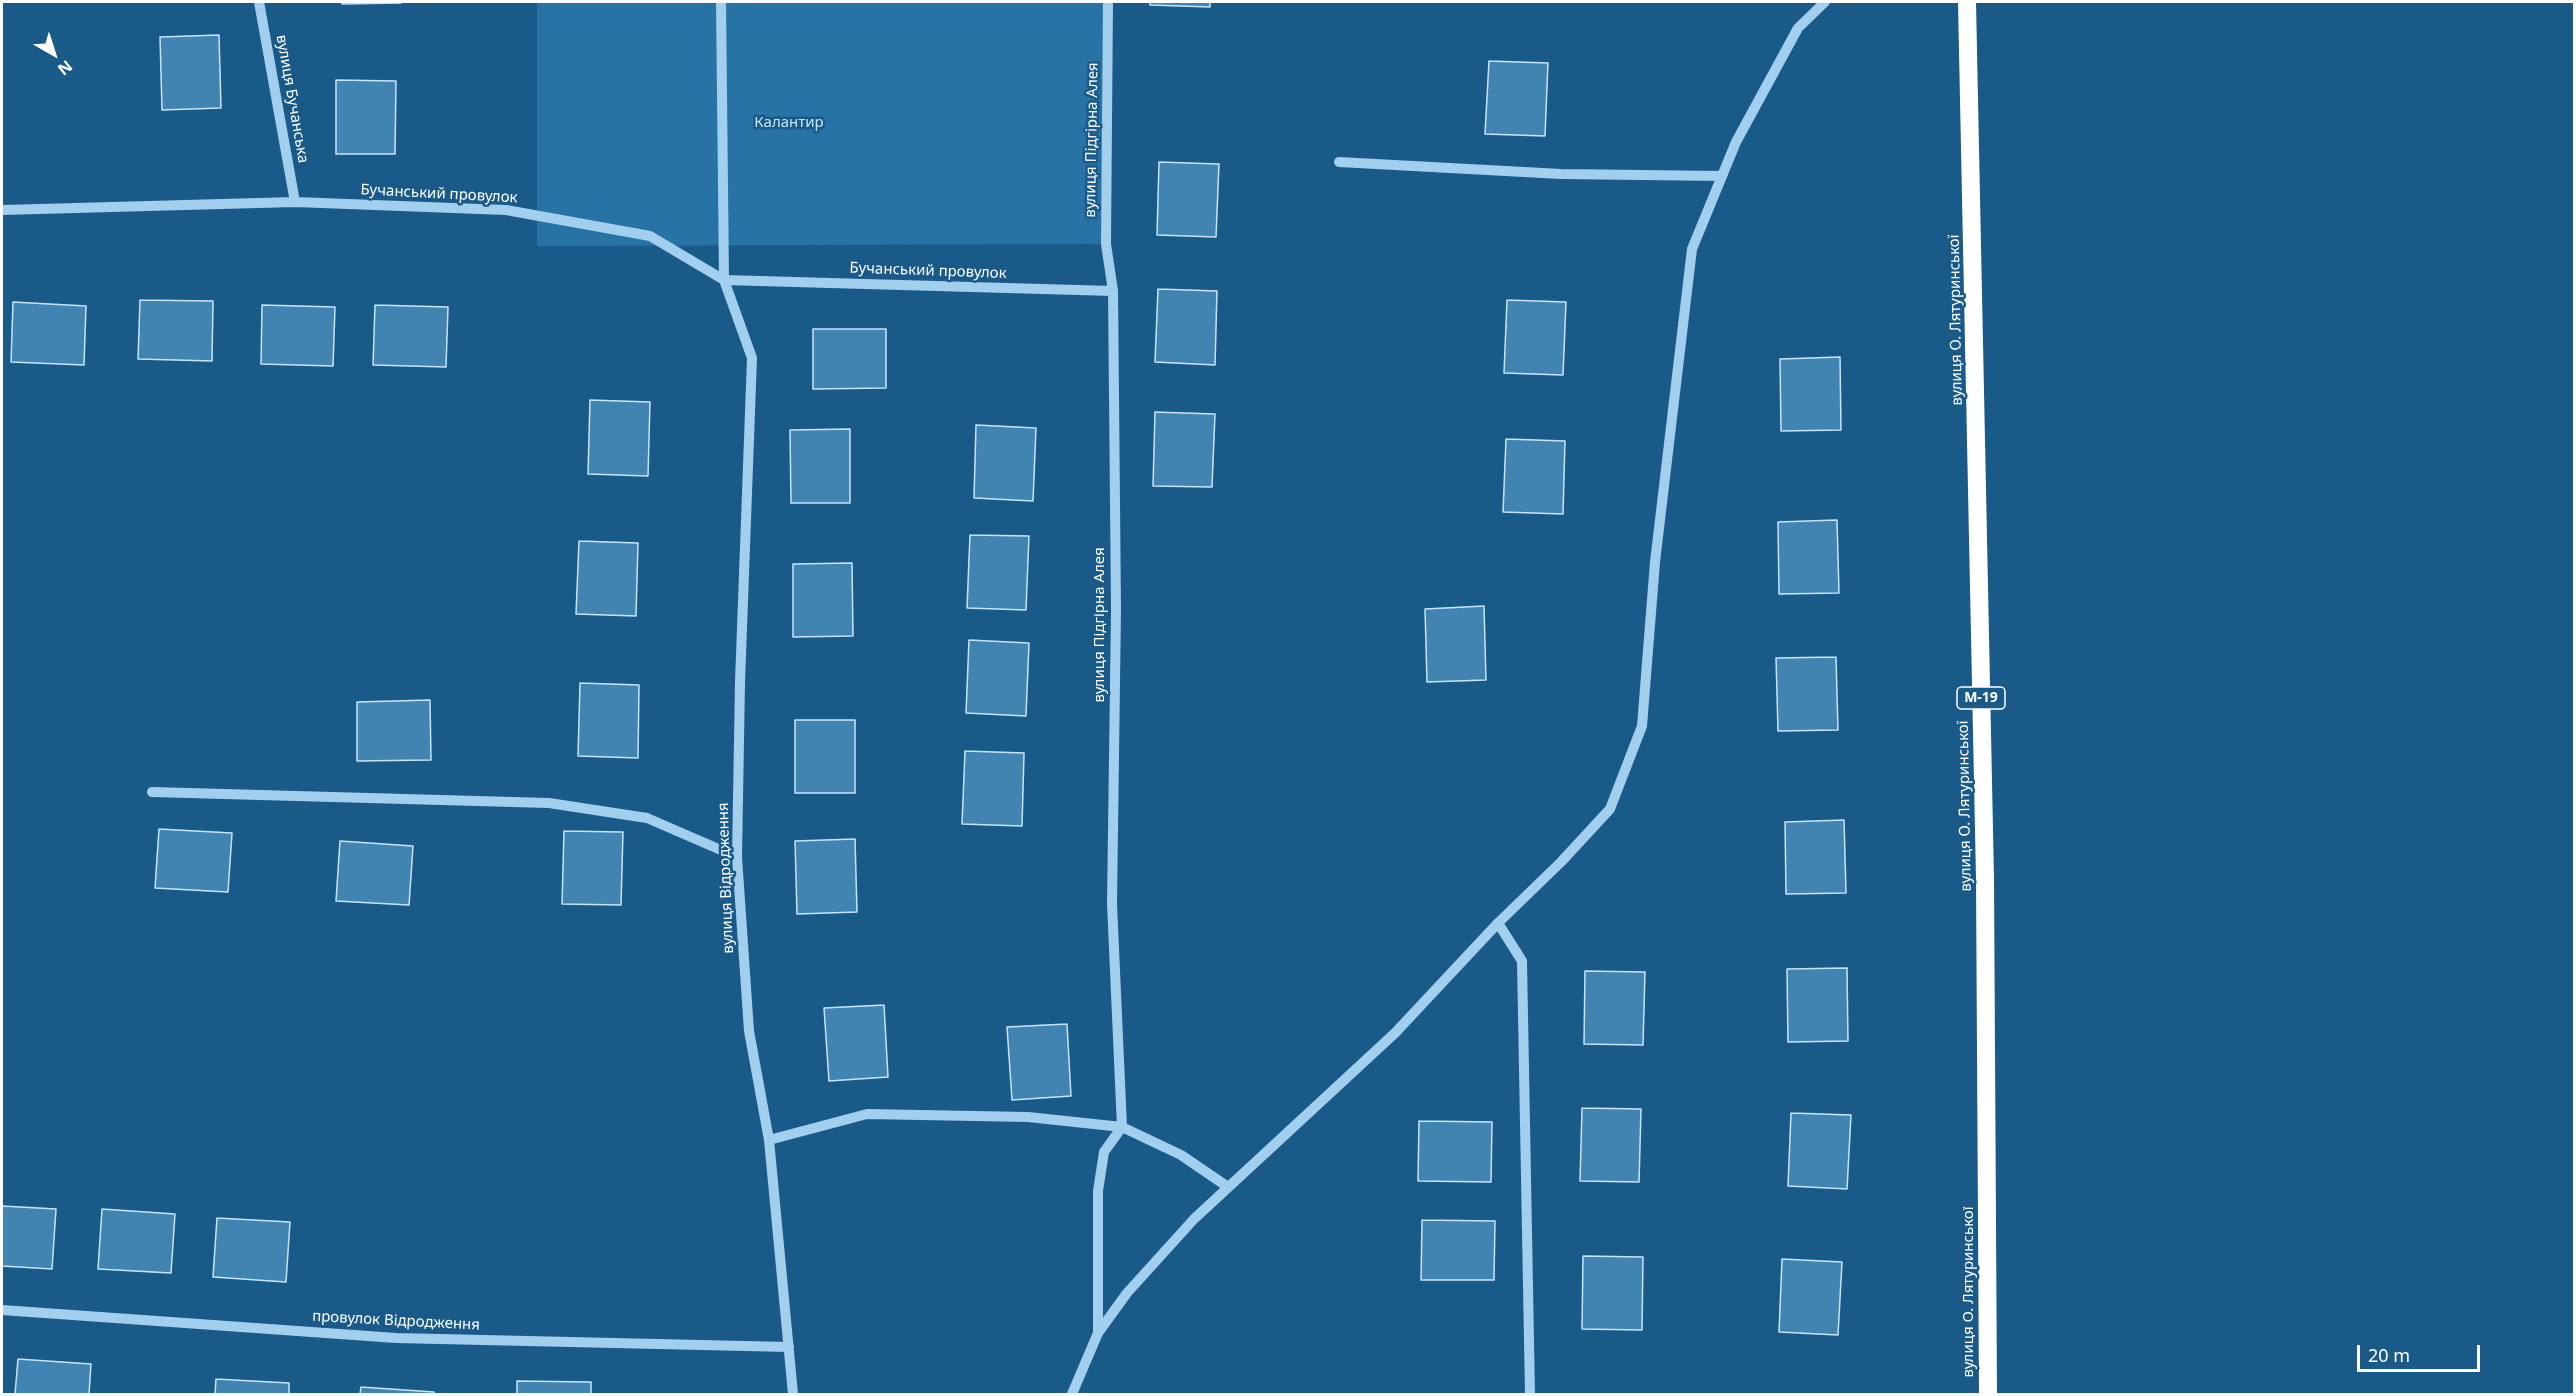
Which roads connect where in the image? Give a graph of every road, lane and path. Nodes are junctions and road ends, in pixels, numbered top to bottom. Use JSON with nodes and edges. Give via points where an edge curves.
{"nodes":[{"id":1,"x":259,"y":2,"type":"edge"},
{"id":2,"x":720,"y":2,"type":"edge"},
{"id":3,"x":1108,"y":2,"type":"edge"},
{"id":4,"x":1825,"y":2,"type":"edge"},
{"id":5,"x":1967,"y":2,"type":"edge"},
{"id":6,"x":1339,"y":162,"type":"dead end"},
{"id":7,"x":1722,"y":176,"type":"junction"},
{"id":8,"x":295,"y":202,"type":"junction"},
{"id":9,"x":2,"y":210,"type":"edge"},
{"id":10,"x":724,"y":280,"type":"junction"},
{"id":11,"x":1113,"y":291,"type":"junction"},
{"id":12,"x":152,"y":792,"type":"dead end"},
{"id":13,"x":737,"y":857,"type":"junction"},
{"id":14,"x":1498,"y":922,"type":"junction"},
{"id":15,"x":1122,"y":1127,"type":"junction"},
{"id":16,"x":769,"y":1140,"type":"junction"},
{"id":17,"x":1228,"y":1187,"type":"junction"},
{"id":18,"x":2,"y":1310,"type":"edge"},
{"id":19,"x":1098,"y":1333,"type":"junction"},
{"id":20,"x":789,"y":1347,"type":"junction"},
{"id":21,"x":794,"y":1395,"type":"edge"},
{"id":22,"x":1072,"y":1395,"type":"edge"},
{"id":23,"x":1530,"y":1395,"type":"edge"},
{"id":24,"x":1988,"y":1395,"type":"edge"}],
"edges":[{"from":1,"to":8,"type":"street","name":"вулиця Бучанська"},
{"from":2,"to":10,"type":"street"},
{"from":3,"to":11,"type":"street","name":"вулиця Підгірна Алея","via":[[1106,244]]},
{"from":4,"to":7,"type":"street","via":[[1798,28],[1736,142]]},
{"from":5,"to":24,"type":"highway","name":"вулиця О. Лятуринської","number":"М-19","via":[[1985,867]]},
{"from":6,"to":7,"type":"street","via":[[1561,174]]},
{"from":7,"to":14,"type":"street","via":[[1692,249],[1655,562],[1642,726],[1610,809]]},
{"from":8,"to":9,"type":"street","name":"Бучанський провулок"},
{"from":8,"to":10,"type":"street","name":"Бучанський провулок","via":[[517,212],[650,236]]},
{"from":10,"to":11,"type":"street","name":"Бучанський провулок"},
{"from":10,"to":13,"type":"street","name":"вулиця Відродження","via":[[752,358]]},
{"from":11,"to":15,"type":"street","name":"вулиця Підгірна Алея","via":[[1116,609],[1112,904]]},
{"from":12,"to":13,"type":"street","via":[[549,803],[647,818]]},
{"from":13,"to":16,"type":"street","name":"вулиця Відродження","via":[[749,1030]]},
{"from":14,"to":17,"type":"street","via":[[1395,1034]]},
{"from":14,"to":23,"type":"street","via":[[1522,961]]},
{"from":15,"to":16,"type":"street","via":[[1028,1117],[867,1114]]},
{"from":15,"to":17,"type":"street","via":[[1181,1155]]},
{"from":15,"to":19,"type":"street","via":[[1104,1152],[1098,1191]]},
{"from":16,"to":20,"type":"street","name":"вулиця Відродження"},
{"from":17,"to":19,"type":"street","via":[[1134,1285]]},
{"from":18,"to":20,"type":"street","name":"провулок Відродження","via":[[396,1338]]},
{"from":19,"to":22,"type":"street"},
{"from":20,"to":21,"type":"street","name":"вулиця Відродження"}]}
